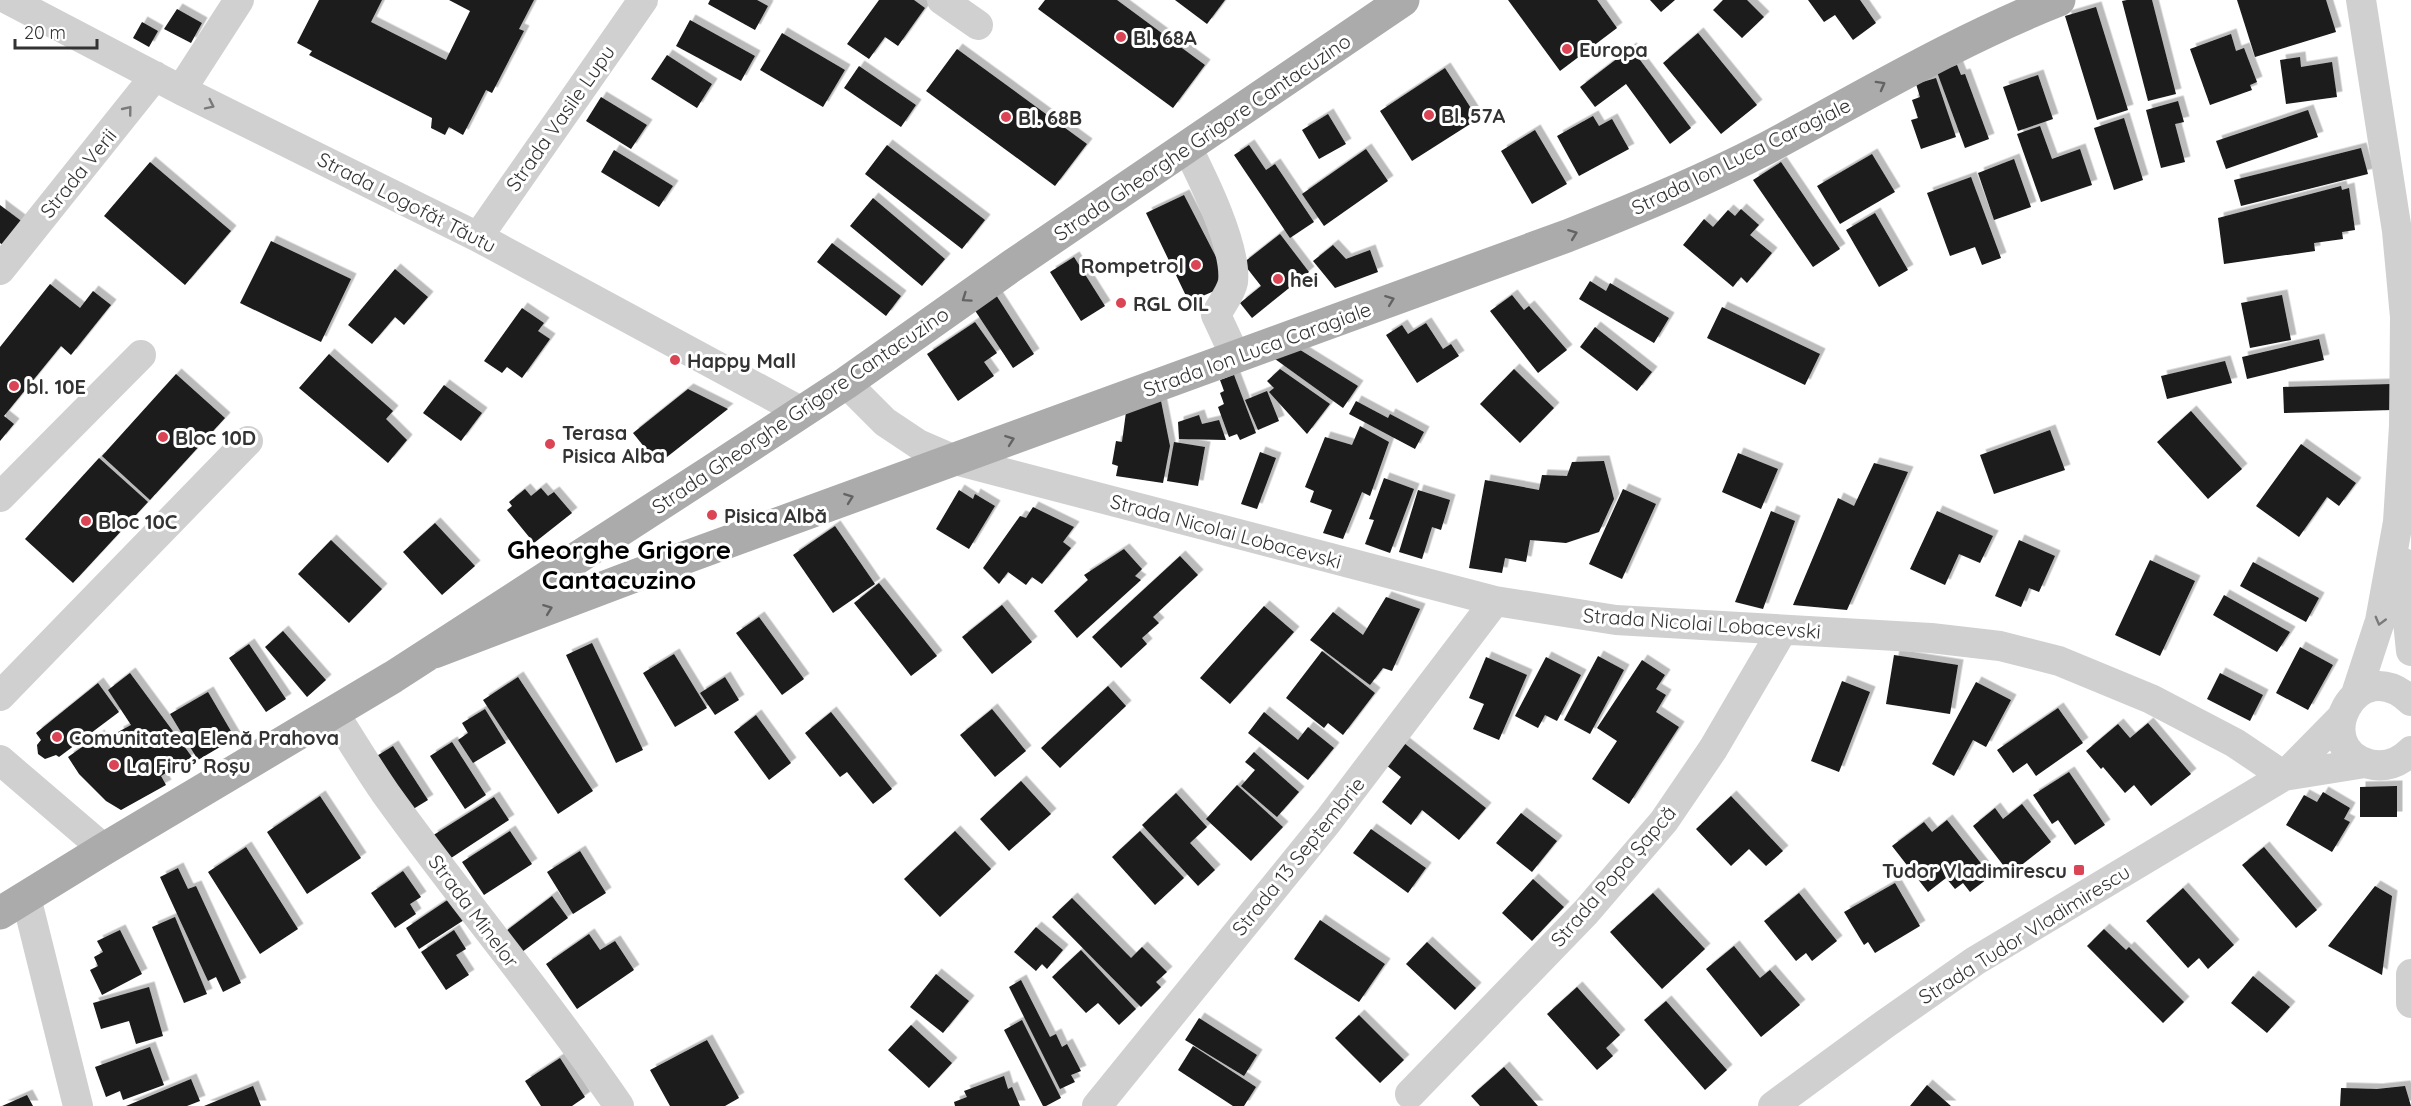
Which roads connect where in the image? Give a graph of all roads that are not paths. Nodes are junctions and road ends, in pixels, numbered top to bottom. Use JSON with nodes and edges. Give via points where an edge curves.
{"nodes":[{"id":1,"x":9,"y":0,"type":"edge"},
{"id":2,"x":239,"y":0,"type":"edge"},
{"id":3,"x":942,"y":0,"type":"edge"},
{"id":4,"x":1403,"y":0,"type":"edge"},
{"id":5,"x":2059,"y":0,"type":"edge"},
{"id":6,"x":2361,"y":0,"type":"edge"},
{"id":7,"x":636,"y":2,"type":"edge"},
{"id":8,"x":978,"y":25,"type":"dead end"},
{"id":9,"x":168,"y":83,"type":"junction"},
{"id":10,"x":1187,"y":147,"type":"junction"},
{"id":11,"x":478,"y":237,"type":"junction"},
{"id":12,"x":0,"y":270,"type":"edge"},
{"id":13,"x":141,"y":355,"type":"dead end"},
{"id":14,"x":1236,"y":358,"type":"junction"},
{"id":15,"x":846,"y":383,"type":"junction"},
{"id":16,"x":802,"y":412,"type":"junction"},
{"id":17,"x":248,"y":441,"type":"dead end"},
{"id":18,"x":955,"y":460,"type":"junction"},
{"id":19,"x":0,"y":497,"type":"edge"},
{"id":20,"x":2398,"y":522,"type":"junction"},
{"id":21,"x":1495,"y":601,"type":"junction"},
{"id":22,"x":1782,"y":631,"type":"junction"},
{"id":23,"x":2411,"y":651,"type":"edge"},
{"id":24,"x":434,"y":652,"type":"junction"},
{"id":25,"x":2356,"y":694,"type":"junction"},
{"id":26,"x":0,"y":696,"type":"edge"},
{"id":27,"x":2411,"y":701,"type":"edge"},
{"id":28,"x":334,"y":713,"type":"junction"},
{"id":29,"x":2340,"y":719,"type":"junction"},
{"id":30,"x":0,"y":760,"type":"edge"},
{"id":31,"x":2365,"y":763,"type":"junction"},
{"id":32,"x":2407,"y":764,"type":"edge"},
{"id":33,"x":2284,"y":776,"type":"junction"},
{"id":34,"x":104,"y":849,"type":"junction"},
{"id":35,"x":13,"y":905,"type":"edge"},
{"id":36,"x":2411,"y":974,"type":"edge"},
{"id":37,"x":2411,"y":1003,"type":"edge"},
{"id":38,"x":1410,"y":1094,"type":"dead end"},
{"id":39,"x":78,"y":1106,"type":"edge"},
{"id":40,"x":619,"y":1106,"type":"edge"},
{"id":41,"x":1097,"y":1106,"type":"edge"},
{"id":42,"x":1773,"y":1106,"type":"edge"}],
"edges":[{"from":1,"to":9,"type":"street","name":"Strada Logofăt Tăutu"},
{"from":2,"to":9,"type":"street","name":"Strada Verii"},
{"from":3,"to":8,"type":"street"},
{"from":4,"to":10,"type":"main road","name":"Strada Gheorghe Grigore Cantacuzino"},
{"from":14,"to":5,"type":"main road","name":"Strada Ion Luca Caragiale","one_way":true,"via":[[1673,194],[1928,60]]},
{"from":6,"to":20,"type":"street","via":[[2393,200],[2404,317]]},
{"from":7,"to":11,"type":"street","name":"Strada Vasile Lupu"},
{"from":9,"to":11,"type":"street","name":"Strada Logofăt Tăutu","one_way":true},
{"from":12,"to":9,"type":"street","name":"Strada Verii","one_way":true},
{"from":10,"to":14,"type":"street","via":[[1206,185],[1233,267],[1232,285],[1216,315]]},
{"from":10,"to":15,"type":"main road","name":"Strada Gheorghe Grigore Cantacuzino","one_way":true},
{"from":11,"to":16,"type":"street","name":"Strada Logofăt Tăutu"},
{"from":13,"to":19,"type":"street"},
{"from":18,"to":14,"type":"main road","name":"Strada Ion Luca Caragiale","one_way":true},
{"from":15,"to":16,"type":"main road","name":"Strada Gheorghe Grigore Cantacuzino"},
{"from":15,"to":18,"type":"street","name":"Strada Nicolai Lobacevski","via":[[885,422],[918,444]]},
{"from":16,"to":24,"type":"main road","name":"Strada Gheorghe Grigore Cantacuzino"},
{"from":17,"to":26,"type":"street"},
{"from":18,"to":21,"type":"street","name":"Strada Nicolai Lobacevski"},
{"from":24,"to":18,"type":"main road","name":"Strada Ion Luca Caragiale","one_way":true},
{"from":20,"to":23,"type":"street"},
{"from":20,"to":25,"type":"street","name":"Strada Tudor Vladimirescu","one_way":true,"via":[[2380,621]]},
{"from":21,"to":22,"type":"street","name":"Strada Nicolai Lobacevski","via":[[1616,620]]},
{"from":21,"to":41,"type":"street","name":"Strada 13 Septembrie","via":[[1328,821]]},
{"from":22,"to":33,"type":"street","name":"Strada Nicolai Lobacevski","via":[[2000,645],[2059,661],[2151,699],[2235,743]]},
{"from":22,"to":38,"type":"street","name":"Strada Popa Șapcă","via":[[1713,749],[1664,821],[1586,912]]},
{"from":24,"to":28,"type":"main road","name":"Strada Gheorghe Grigore Cantacuzino"},
{"from":25,"to":27,"type":"street","via":[[2372,687],[2391,688]]},
{"from":25,"to":29,"type":"street","name":"Strada Tudor Vladimirescu","via":[[2345,705]]},
{"from":28,"to":34,"type":"main road","name":"Strada Gheorghe Grigore Cantacuzino"},
{"from":28,"to":40,"type":"street","name":"Strada Minelor","via":[[385,792],[571,1036]]},
{"from":29,"to":31,"type":"street","via":[[2344,745]]},
{"from":29,"to":33,"type":"street","name":"Strada Tudor Vladimirescu"},
{"from":30,"to":34,"type":"street"},
{"from":31,"to":32,"type":"street","name":"Strada Tudor Vladimirescu"},
{"from":31,"to":33,"type":"street","name":"Strada Tudor Vladimirescu"},
{"from":33,"to":42,"type":"street","name":"Strada Tudor Vladimirescu","via":[[1975,961]]},
{"from":34,"to":35,"type":"main road","name":"Strada Gheorghe Grigore Cantacuzino"},
{"from":35,"to":39,"type":"street"},
{"from":36,"to":37,"type":"street"}]}
